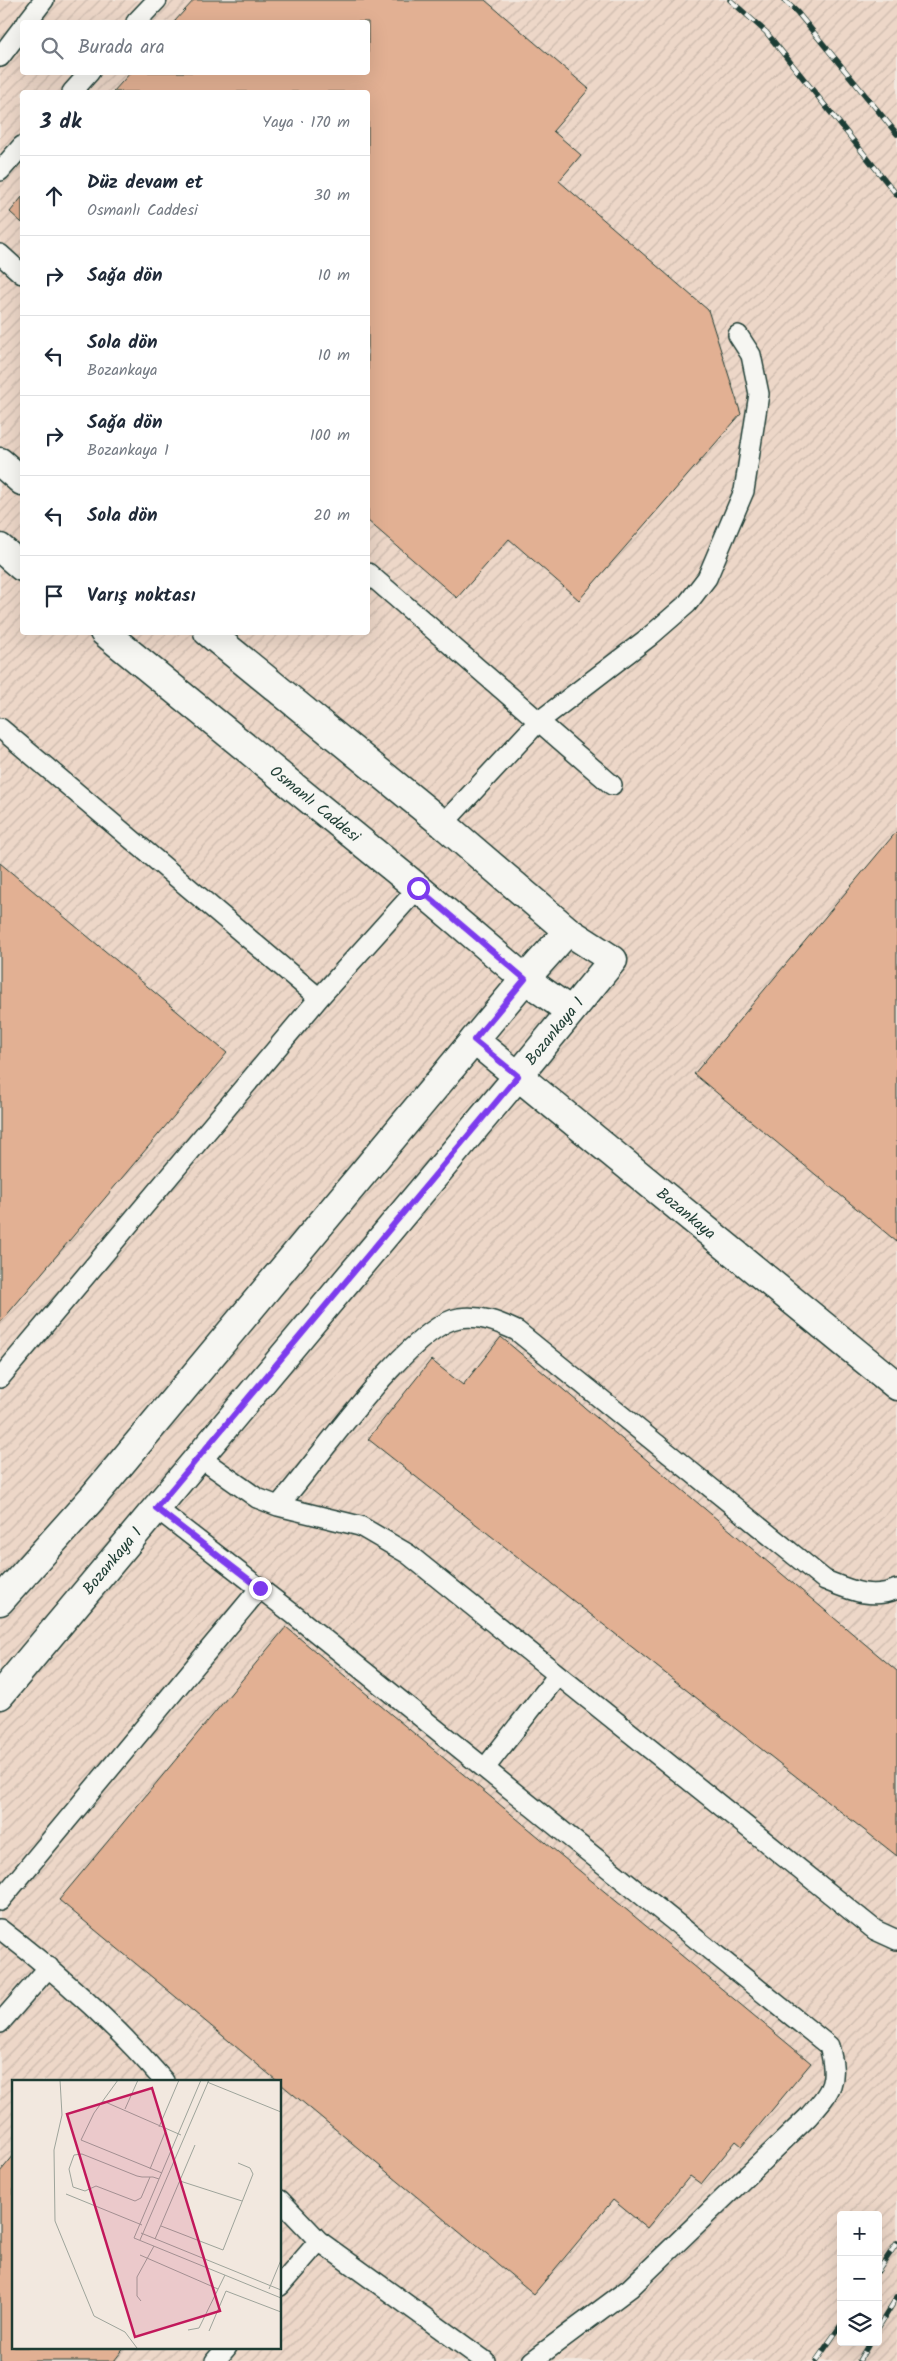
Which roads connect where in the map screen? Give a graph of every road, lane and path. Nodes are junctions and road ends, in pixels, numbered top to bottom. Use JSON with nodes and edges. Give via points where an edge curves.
{"nodes":[{"id":1,"x":44,"y":0,"type":"edge"},
{"id":2,"x":157,"y":0,"type":"edge"},
{"id":3,"x":29,"y":20,"type":"edge"},
{"id":4,"x":138,"y":20,"type":"edge"},
{"id":5,"x":20,"y":31,"type":"edge"},
{"id":6,"x":0,"y":57,"type":"edge"},
{"id":7,"x":87,"y":75,"type":"edge"},
{"id":8,"x":74,"y":90,"type":"edge"},
{"id":9,"x":20,"y":148,"type":"edge"},
{"id":10,"x":0,"y":171,"type":"edge"},
{"id":11,"x":0,"y":254,"type":"edge"},
{"id":12,"x":20,"y":272,"type":"edge"},
{"id":13,"x":738,"y":335,"type":"dead end"},
{"id":14,"x":0,"y":462,"type":"edge"},
{"id":15,"x":20,"y":479,"type":"edge"},
{"id":16,"x":0,"y":548,"type":"edge"},
{"id":17,"x":20,"y":564,"type":"edge"},
{"id":18,"x":370,"y":575,"type":"edge"},
{"id":19,"x":108,"y":635,"type":"edge"},
{"id":20,"x":212,"y":635,"type":"edge"},
{"id":21,"x":538,"y":722,"type":"junction"},
{"id":22,"x":0,"y":728,"type":"edge"},
{"id":23,"x":612,"y":785,"type":"dead end"},
{"id":24,"x":443,"y":824,"type":"junction"},
{"id":25,"x":418,"y":888,"type":"junction"},
{"id":26,"x":568,"y":931,"type":"junction"},
{"id":27,"x":525,"y":979,"type":"junction"},
{"id":28,"x":319,"y":998,"type":"junction"},
{"id":29,"x":570,"y":1011,"type":"junction"},
{"id":30,"x":474,"y":1040,"type":"junction"},
{"id":31,"x":518,"y":1076,"type":"junction"},
{"id":32,"x":0,"y":1378,"type":"edge"},
{"id":33,"x":897,"y":1386,"type":"edge"},
{"id":34,"x":199,"y":1457,"type":"junction"},
{"id":35,"x":278,"y":1506,"type":"junction"},
{"id":36,"x":156,"y":1508,"type":"junction"},
{"id":37,"x":260,"y":1588,"type":"junction"},
{"id":38,"x":897,"y":1589,"type":"edge"},
{"id":39,"x":0,"y":1600,"type":"edge"},
{"id":40,"x":558,"y":1675,"type":"junction"},
{"id":41,"x":0,"y":1695,"type":"edge"},
{"id":42,"x":485,"y":1768,"type":"junction"},
{"id":43,"x":0,"y":1901,"type":"edge"},
{"id":44,"x":0,"y":1929,"type":"edge"},
{"id":45,"x":897,"y":1940,"type":"edge"},
{"id":46,"x":49,"y":1966,"type":"junction"},
{"id":47,"x":0,"y":2023,"type":"edge"},
{"id":48,"x":163,"y":2080,"type":"edge"},
{"id":49,"x":281,"y":2201,"type":"edge"},
{"id":50,"x":319,"y":2241,"type":"junction"},
{"id":51,"x":281,"y":2285,"type":"edge"},
{"id":52,"x":226,"y":2348,"type":"edge"},
{"id":53,"x":215,"y":2361,"type":"edge"},
{"id":54,"x":485,"y":2361,"type":"edge"},
{"id":55,"x":532,"y":2361,"type":"edge"}],
"edges":[{"from":1,"to":3,"type":"lane"},
{"from":2,"to":4,"type":"lane"},
{"from":5,"to":6,"type":"lane"},
{"from":7,"to":8,"type":"lane"},
{"from":9,"to":10,"type":"lane"},
{"from":11,"to":12,"type":"lane"},
{"from":13,"to":21,"type":"lane","via":[[751,355],[759,394],[744,490],[707,578],[687,604],[657,630]]},
{"from":14,"to":15,"type":"street"},
{"from":16,"to":17,"type":"street"},
{"from":18,"to":21,"type":"lane"},
{"from":19,"to":25,"type":"street","name":"Osmanlı Caddesi"},
{"from":20,"to":24,"type":"street"},
{"from":21,"to":23,"type":"lane"},
{"from":21,"to":24,"type":"lane"},
{"from":22,"to":28,"type":"lane"},
{"from":24,"to":26,"type":"street"},
{"from":25,"to":27,"type":"street","name":"Osmanlı Caddesi"},
{"from":25,"to":28,"type":"lane"},
{"from":26,"to":27,"type":"street"},
{"from":26,"to":29,"type":"street","name":"Bozankaya 1","via":[[612,960]]},
{"from":27,"to":29,"type":"street","name":"Osmanlı Caddesi"},
{"from":27,"to":30,"type":"street"},
{"from":28,"to":32,"type":"lane"},
{"from":29,"to":31,"type":"street","name":"Bozankaya 1"},
{"from":30,"to":31,"type":"street","name":"Bozankaya"},
{"from":30,"to":39,"type":"street","via":[[93,1497]]},
{"from":31,"to":33,"type":"street","name":"Bozankaya"},
{"from":31,"to":34,"type":"street","name":"Bozankaya 1"},
{"from":34,"to":35,"type":"lane","via":[[257,1498]]},
{"from":34,"to":36,"type":"street","name":"Bozankaya 1"},
{"from":35,"to":38,"type":"lane","via":[[397,1361],[426,1334],[458,1318],[485,1318],[517,1331],[825,1580],[867,1595]]},
{"from":35,"to":40,"type":"lane","via":[[360,1526],[408,1554]]},
{"from":36,"to":37,"type":"lane"},
{"from":36,"to":41,"type":"street","name":"Bozankaya 1"},
{"from":37,"to":42,"type":"lane"},
{"from":37,"to":43,"type":"lane"},
{"from":40,"to":42,"type":"lane"},
{"from":40,"to":45,"type":"lane","via":[[875,1930]]},
{"from":42,"to":55,"type":"lane","via":[[830,2046],[835,2073],[826,2097],[808,2117],[630,2288]]},
{"from":44,"to":46,"type":"lane"},
{"from":46,"to":47,"type":"lane"},
{"from":46,"to":48,"type":"lane"},
{"from":49,"to":50,"type":"lane"},
{"from":50,"to":51,"type":"lane"},
{"from":50,"to":54,"type":"lane"},
{"from":52,"to":53,"type":"lane"}]}
